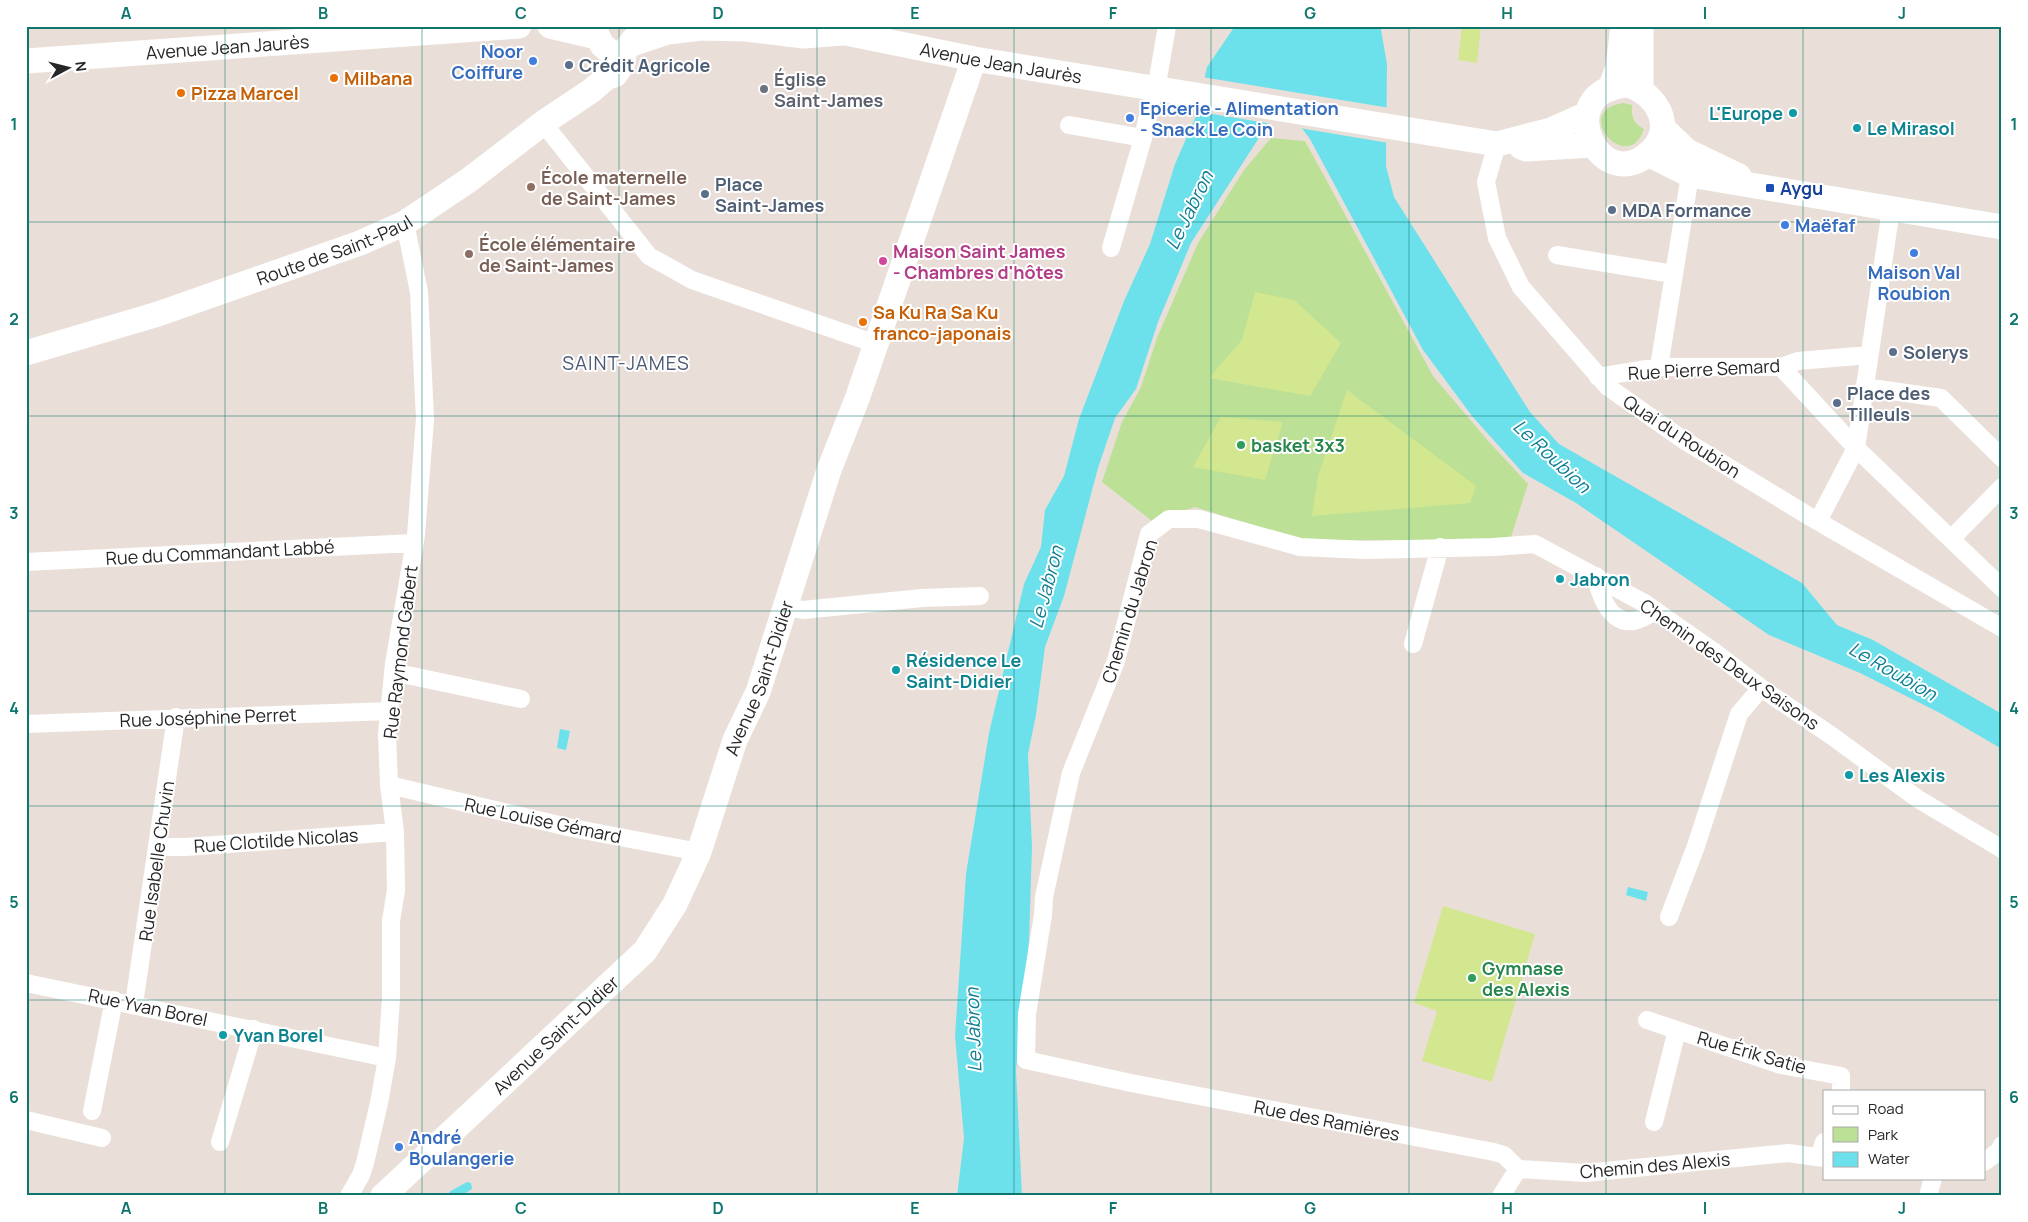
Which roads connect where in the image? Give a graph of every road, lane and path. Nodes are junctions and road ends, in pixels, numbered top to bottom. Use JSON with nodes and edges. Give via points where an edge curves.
{"nodes":[{"id":1,"x":519,"y":26,"type":"edge"},
{"id":2,"x":550,"y":26,"type":"edge"},
{"id":3,"x":1167,"y":26,"type":"edge"},
{"id":4,"x":1623,"y":26,"type":"edge"},
{"id":5,"x":1641,"y":26,"type":"edge"},
{"id":6,"x":835,"y":30,"type":"edge"},
{"id":7,"x":384,"y":31,"type":"edge"},
{"id":8,"x":614,"y":39,"type":"edge"},
{"id":9,"x":974,"y":59,"type":"junction"},
{"id":10,"x":26,"y":61,"type":"edge"},
{"id":11,"x":1610,"y":89,"type":"junction"},
{"id":12,"x":1155,"y":90,"type":"junction"},
{"id":13,"x":1641,"y":90,"type":"junction"},
{"id":14,"x":1587,"y":114,"type":"junction"},
{"id":15,"x":543,"y":124,"type":"junction"},
{"id":16,"x":1069,"y":125,"type":"dead end"},
{"id":17,"x":1664,"y":129,"type":"junction"},
{"id":18,"x":1143,"y":138,"type":"junction"},
{"id":19,"x":1502,"y":142,"type":"junction"},
{"id":20,"x":1592,"y":145,"type":"junction"},
{"id":21,"x":1648,"y":154,"type":"junction"},
{"id":22,"x":1690,"y":175,"type":"junction"},
{"id":23,"x":1759,"y":186,"type":"junction"},
{"id":24,"x":1892,"y":209,"type":"junction"},
{"id":25,"x":405,"y":223,"type":"junction"},
{"id":26,"x":2002,"y":227,"type":"edge"},
{"id":27,"x":1111,"y":248,"type":"dead end"},
{"id":28,"x":1557,"y":255,"type":"dead end"},
{"id":29,"x":1673,"y":274,"type":"junction"},
{"id":30,"x":876,"y":344,"type":"junction"},
{"id":31,"x":26,"y":353,"type":"edge"},
{"id":32,"x":1869,"y":355,"type":"junction"},
{"id":33,"x":1659,"y":367,"type":"junction"},
{"id":34,"x":1780,"y":367,"type":"junction"},
{"id":35,"x":1598,"y":377,"type":"junction"},
{"id":36,"x":1864,"y":387,"type":"junction"},
{"id":37,"x":1856,"y":448,"type":"junction"},
{"id":38,"x":2002,"y":458,"type":"edge"},
{"id":39,"x":2002,"y":487,"type":"edge"},
{"id":40,"x":1818,"y":521,"type":"junction"},
{"id":41,"x":1951,"y":539,"type":"junction"},
{"id":42,"x":414,"y":543,"type":"junction"},
{"id":43,"x":1438,"y":548,"type":"junction"},
{"id":44,"x":26,"y":562,"type":"edge"},
{"id":45,"x":1596,"y":576,"type":"junction"},
{"id":46,"x":2002,"y":588,"type":"edge"},
{"id":47,"x":980,"y":596,"type":"dead end"},
{"id":48,"x":786,"y":607,"type":"junction"},
{"id":49,"x":1655,"y":610,"type":"junction"},
{"id":50,"x":2002,"y":628,"type":"edge"},
{"id":51,"x":1413,"y":644,"type":"dead end"},
{"id":52,"x":393,"y":672,"type":"junction"},
{"id":53,"x":1760,"y":688,"type":"junction"},
{"id":54,"x":521,"y":699,"type":"dead end"},
{"id":55,"x":390,"y":711,"type":"junction"},
{"id":56,"x":176,"y":717,"type":"junction"},
{"id":57,"x":26,"y":724,"type":"edge"},
{"id":58,"x":389,"y":785,"type":"junction"},
{"id":59,"x":395,"y":832,"type":"junction"},
{"id":60,"x":158,"y":847,"type":"junction"},
{"id":61,"x":2002,"y":849,"type":"edge"},
{"id":62,"x":699,"y":852,"type":"junction"},
{"id":63,"x":1669,"y":917,"type":"dead end"},
{"id":64,"x":26,"y":983,"type":"edge"},
{"id":65,"x":114,"y":1000,"type":"junction"},
{"id":66,"x":134,"y":1004,"type":"junction"},
{"id":67,"x":1647,"y":1020,"type":"dead end"},
{"id":68,"x":254,"y":1029,"type":"junction"},
{"id":69,"x":1677,"y":1030,"type":"junction"},
{"id":70,"x":387,"y":1058,"type":"junction"},
{"id":71,"x":1132,"y":1083,"type":"joint"},
{"id":72,"x":1842,"y":1090,"type":"edge"},
{"id":73,"x":92,"y":1111,"type":"dead end"},
{"id":74,"x":26,"y":1120,"type":"edge"},
{"id":75,"x":1654,"y":1122,"type":"dead end"},
{"id":76,"x":102,"y":1138,"type":"dead end"},
{"id":77,"x":220,"y":1142,"type":"dead end"},
{"id":78,"x":2002,"y":1145,"type":"edge"},
{"id":79,"x":1823,"y":1153,"type":"edge"},
{"id":80,"x":1986,"y":1161,"type":"edge"},
{"id":81,"x":1518,"y":1169,"type":"junction"},
{"id":82,"x":361,"y":1175,"type":"junction"},
{"id":83,"x":1932,"y":1180,"type":"edge"},
{"id":84,"x":349,"y":1196,"type":"edge"},
{"id":85,"x":362,"y":1196,"type":"edge"},
{"id":86,"x":384,"y":1196,"type":"edge"},
{"id":87,"x":1501,"y":1196,"type":"edge"},
{"id":88,"x":1928,"y":1196,"type":"edge"}],
"edges":[{"from":1,"to":7,"type":"main road","name":"Avenue Jean Jaurès"},
{"from":2,"to":8,"type":"main road"},
{"from":3,"to":12,"type":"street"},
{"from":4,"to":11,"type":"main road","via":[[1618,67]]},
{"from":5,"to":13,"type":"main road"},
{"from":6,"to":8,"type":"main road","name":"Avenue Jean Jaurès","via":[[804,36],[701,28]]},
{"from":6,"to":9,"type":"main road","name":"Avenue Jean Jaurès"},
{"from":7,"to":10,"type":"main road","name":"Avenue Jean Jaurès"},
{"from":8,"to":15,"type":"main road","name":"Route de Saint-Paul","via":[[623,63],[615,75],[606,78]]},
{"from":9,"to":12,"type":"main road","name":"Avenue Jean Jaurès"},
{"from":9,"to":30,"type":"main road","name":"Avenue Saint-Didier"},
{"from":11,"to":13,"type":"main road","via":[[1629,86]]},
{"from":11,"to":14,"type":"main road","via":[[1600,94]]},
{"from":12,"to":18,"type":"street"},
{"from":12,"to":19,"type":"main road","name":"Avenue Jean Jaurès","via":[[1460,139]]},
{"from":13,"to":17,"type":"main road","via":[[1660,112]]},
{"from":14,"to":19,"type":"main road","via":[[1551,130]]},
{"from":14,"to":20,"type":"main road","via":[[1586,125]]},
{"from":15,"to":25,"type":"main road","name":"Route de Saint-Paul"},
{"from":15,"to":30,"type":"street","via":[[650,256],[692,280]]},
{"from":16,"to":18,"type":"street"},
{"from":17,"to":21,"type":"main road","via":[[1661,139]]},
{"from":17,"to":23,"type":"main road","via":[[1688,151]]},
{"from":18,"to":27,"type":"street"},
{"from":19,"to":20,"type":"main road","via":[[1526,149]]},
{"from":19,"to":35,"type":"street","name":"Quai du Roubion","via":[[1486,182],[1496,238],[1521,287]]},
{"from":20,"to":21,"type":"main road","via":[[1613,162],[1632,162]]},
{"from":21,"to":22,"type":"main road"},
{"from":22,"to":23,"type":"main road"},
{"from":22,"to":29,"type":"street"},
{"from":23,"to":24,"type":"main road"},
{"from":24,"to":26,"type":"main road"},
{"from":24,"to":32,"type":"street"},
{"from":25,"to":31,"type":"main road","name":"Route de Saint-Paul","via":[[360,243],[158,314]]},
{"from":25,"to":42,"type":"street","name":"Rue Raymond Gabert","via":[[419,292],[425,419]]},
{"from":28,"to":29,"type":"street"},
{"from":29,"to":33,"type":"street"},
{"from":30,"to":48,"type":"main road","name":"Avenue Saint-Didier","via":[[829,470]]},
{"from":32,"to":34,"type":"street","name":"Rue Pierre Semard","via":[[1798,361]]},
{"from":32,"to":36,"type":"street"},
{"from":33,"to":34,"type":"street","name":"Rue Pierre Semard"},
{"from":33,"to":35,"type":"street","name":"Rue Pierre Semard"},
{"from":34,"to":37,"type":"street"},
{"from":35,"to":40,"type":"street","name":"Quai du Roubion","via":[[1682,439]]},
{"from":36,"to":37,"type":"street"},
{"from":36,"to":38,"type":"street","via":[[1941,398]]},
{"from":37,"to":40,"type":"street"},
{"from":37,"to":41,"type":"street"},
{"from":39,"to":41,"type":"street"},
{"from":40,"to":50,"type":"street","name":"Quai du Roubion"},
{"from":41,"to":46,"type":"street"},
{"from":42,"to":44,"type":"street","name":"Rue du Commandant Labbé"},
{"from":42,"to":52,"type":"street","name":"Rue Raymond Gabert"},
{"from":43,"to":45,"type":"street","name":"Chemin des Deux Saisons","via":[[1535,544]]},
{"from":43,"to":51,"type":"street"},
{"from":43,"to":71,"type":"street","name":"Chemin du Jabron","via":[[1366,550],[1300,547],[1199,519],[1169,518],[1149,534],[1116,661],[1071,773],[1044,897],[1027,1014],[1026,1060]]},
{"from":45,"to":49,"type":"street","name":"Chemin des Deux Saisons"},
{"from":45,"to":49,"type":"street","via":[[1608,612],[1629,620],[1643,620]]},
{"from":47,"to":48,"type":"street","via":[[922,598],[803,610]]},
{"from":48,"to":62,"type":"main road","name":"Avenue Saint-Didier","via":[[758,692],[735,740]]},
{"from":49,"to":53,"type":"street","name":"Chemin des Deux Saisons"},
{"from":52,"to":54,"type":"street"},
{"from":52,"to":55,"type":"street","name":"Rue Raymond Gabert"},
{"from":53,"to":61,"type":"street","name":"Chemin des Deux Saisons","via":[[1942,816]]},
{"from":53,"to":63,"type":"street","via":[[1739,714]]},
{"from":55,"to":56,"type":"street","name":"Rue Joséphine Perret"},
{"from":55,"to":58,"type":"street","name":"Rue Raymond Gabert","via":[[387,734]]},
{"from":56,"to":57,"type":"street","name":"Rue Joséphine Perret"},
{"from":56,"to":60,"type":"street","name":"Rue Isabelle Chuvin"},
{"from":58,"to":59,"type":"street","name":"Rue Raymond Gabert"},
{"from":58,"to":62,"type":"street","name":"Rue Louise Gémard","via":[[572,828]]},
{"from":59,"to":60,"type":"street","name":"Rue Clotilde Nicolas"},
{"from":59,"to":70,"type":"street","name":"Rue Raymond Gabert","via":[[396,890],[391,921]]},
{"from":60,"to":66,"type":"street","name":"Rue Isabelle Chuvin"},
{"from":62,"to":86,"type":"main road","name":"Avenue Saint-Didier","via":[[675,904],[645,951]]},
{"from":64,"to":65,"type":"street","name":"Rue Yvan Borel"},
{"from":65,"to":66,"type":"street","name":"Rue Yvan Borel"},
{"from":65,"to":73,"type":"street"},
{"from":66,"to":68,"type":"street","name":"Rue Yvan Borel"},
{"from":67,"to":69,"type":"street","name":"Rue Érik Satie"},
{"from":68,"to":70,"type":"street","name":"Rue Yvan Borel"},
{"from":68,"to":77,"type":"street"},
{"from":69,"to":72,"type":"street","name":"Rue Érik Satie","via":[[1781,1065],[1841,1076]]},
{"from":69,"to":75,"type":"street","name":"Rue Érik Satie"},
{"from":70,"to":82,"type":"street","name":"Rue Raymond Gabert"},
{"from":71,"to":81,"type":"street","name":"Rue des Ramières","via":[[1494,1152],[1504,1155]]},
{"from":74,"to":76,"type":"street"},
{"from":78,"to":80,"type":"street"},
{"from":79,"to":81,"type":"street","name":"Chemin des Alexis","via":[[1788,1153],[1585,1172]]},
{"from":81,"to":87,"type":"street"},
{"from":82,"to":84,"type":"street","name":"Rue Raymond Gabert"},
{"from":82,"to":85,"type":"street"},
{"from":83,"to":88,"type":"street"}]}
